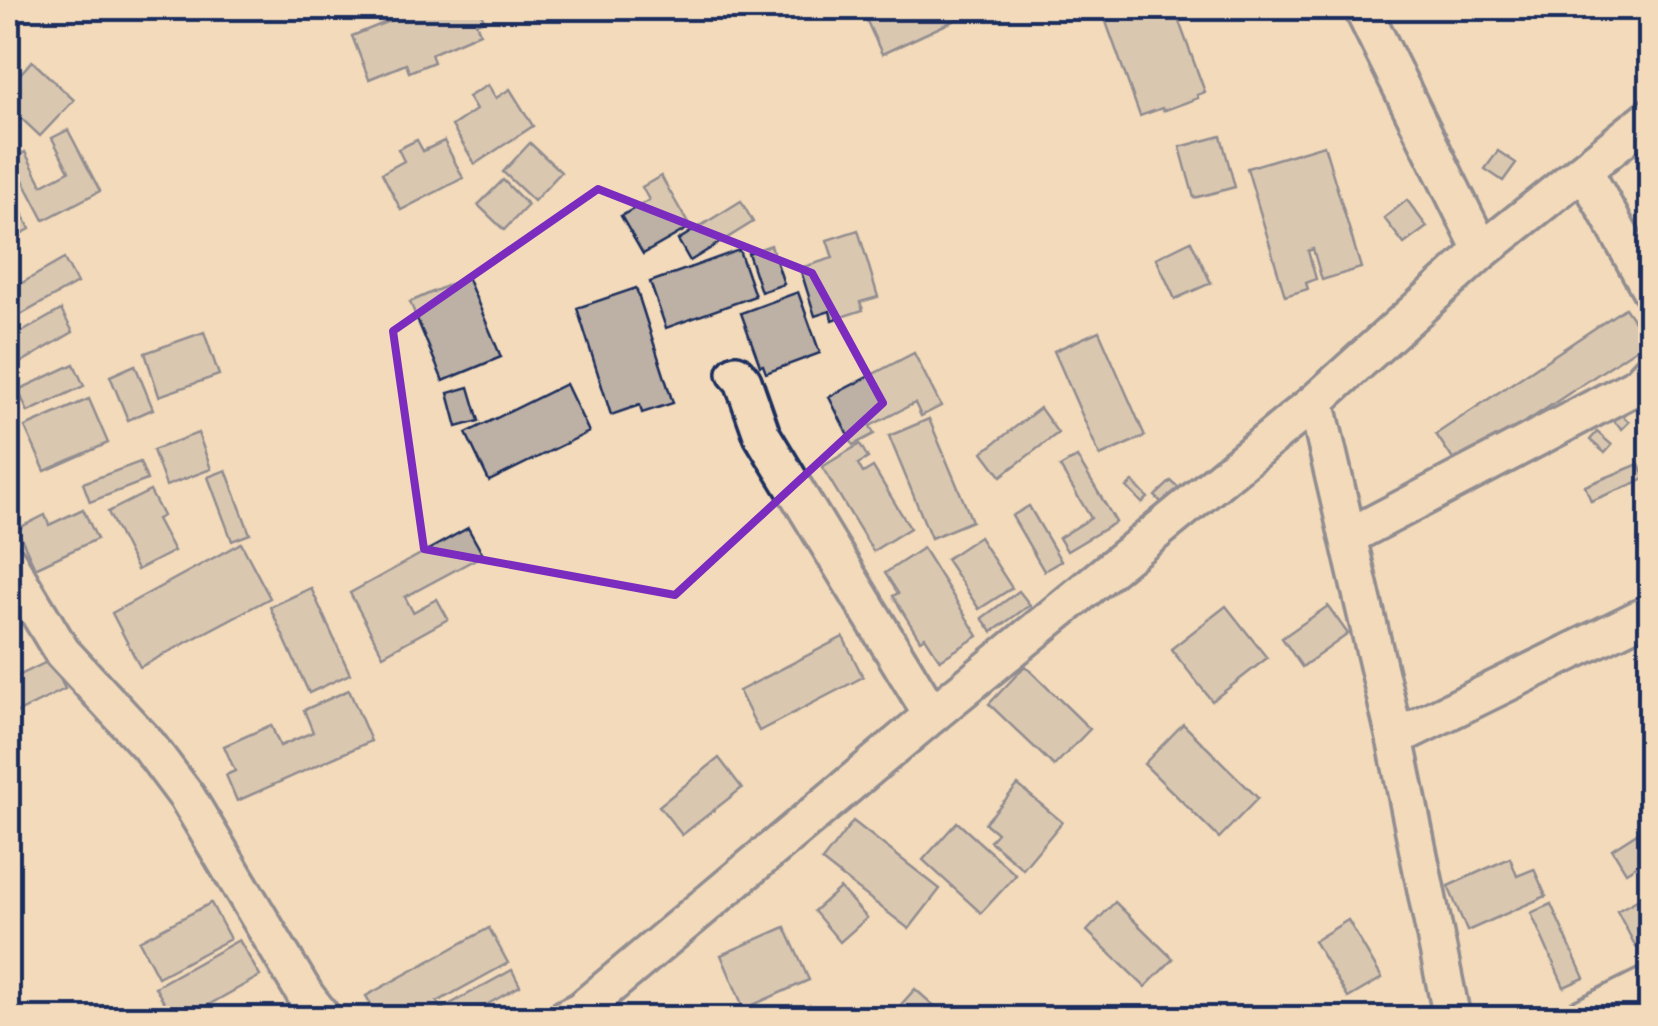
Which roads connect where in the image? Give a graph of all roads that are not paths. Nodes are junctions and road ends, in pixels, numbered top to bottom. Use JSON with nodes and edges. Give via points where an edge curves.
{"nodes":[{"id":1,"x":1362,"y":8,"type":"edge"},
{"id":2,"x":1650,"y":117,"type":"edge"},
{"id":3,"x":1584,"y":170,"type":"junction"},
{"id":4,"x":1482,"y":251,"type":"junction"},
{"id":5,"x":1650,"y":288,"type":"edge"},
{"id":6,"x":1650,"y":372,"type":"edge"},
{"id":7,"x":736,"y":373,"type":"dead end"},
{"id":8,"x":1316,"y":400,"type":"junction"},
{"id":9,"x":1348,"y":537,"type":"junction"},
{"id":10,"x":8,"y":562,"type":"edge"},
{"id":11,"x":1650,"y":613,"type":"edge"},
{"id":12,"x":932,"y":715,"type":"junction"},
{"id":13,"x":1395,"y":738,"type":"junction"},
{"id":14,"x":1647,"y":992,"type":"edge"},
{"id":15,"x":324,"y":1018,"type":"edge"},
{"id":16,"x":565,"y":1018,"type":"edge"},
{"id":17,"x":1452,"y":1018,"type":"edge"},
{"id":18,"x":1582,"y":1018,"type":"edge"}],
"edges":[{"from":1,"to":4,"type":"street"},
{"from":2,"to":3,"type":"street"},
{"from":3,"to":4,"type":"street"},
{"from":3,"to":5,"type":"street"},
{"from":4,"to":8,"type":"street"},
{"from":6,"to":9,"type":"street","via":[[1638,386]]},
{"from":7,"to":12,"type":"street","via":[[762,435]]},
{"from":8,"to":9,"type":"street"},
{"from":8,"to":12,"type":"street"},
{"from":9,"to":13,"type":"street"},
{"from":10,"to":15,"type":"street","via":[[62,652],[186,797]]},
{"from":11,"to":13,"type":"street"},
{"from":12,"to":16,"type":"street"},
{"from":13,"to":17,"type":"street"},
{"from":14,"to":18,"type":"street"}]}
